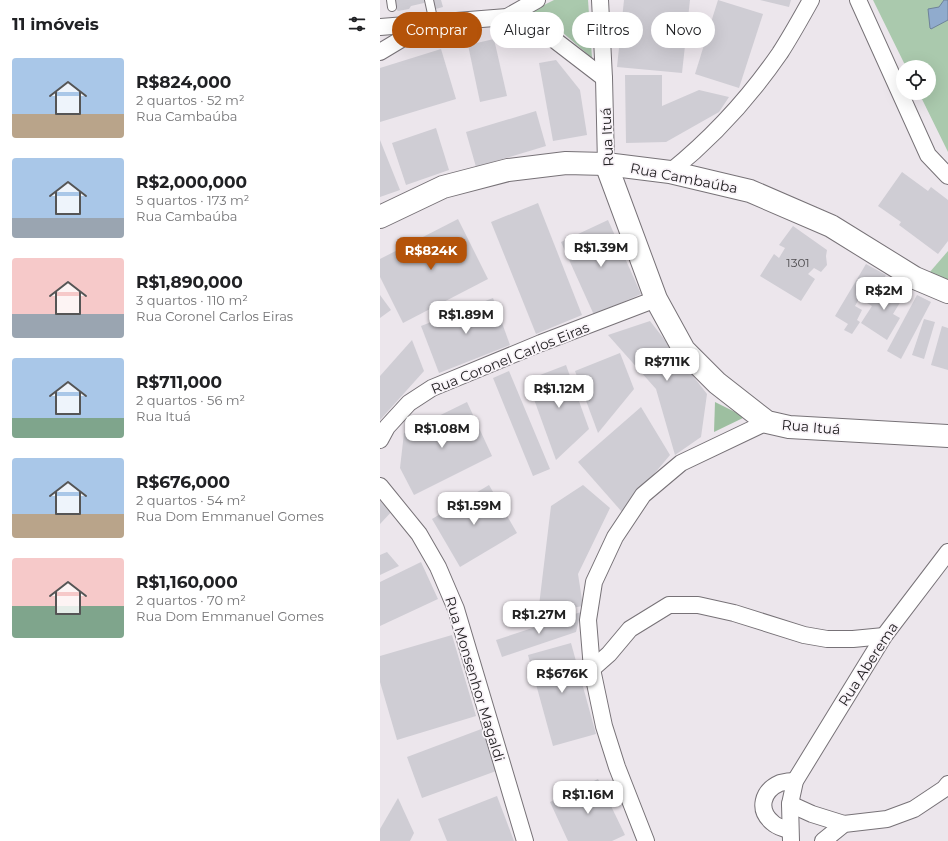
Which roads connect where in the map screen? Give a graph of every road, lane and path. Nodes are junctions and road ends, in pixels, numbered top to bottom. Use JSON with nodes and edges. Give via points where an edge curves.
{"nodes":[{"id":1,"x":429,"y":0,"type":"edge"},
{"id":2,"x":537,"y":0,"type":"edge"},
{"id":3,"x":600,"y":0,"type":"edge"},
{"id":4,"x":811,"y":0,"type":"edge"},
{"id":5,"x":858,"y":0,"type":"edge"},
{"id":6,"x":430,"y":12,"type":"edge"},
{"id":7,"x":516,"y":12,"type":"edge"},
{"id":8,"x":392,"y":26,"type":"edge"},
{"id":9,"x":380,"y":27,"type":"edge"},
{"id":10,"x":392,"y":45,"type":"edge"},
{"id":11,"x":564,"y":47,"type":"edge"},
{"id":12,"x":380,"y":52,"type":"edge"},
{"id":13,"x":604,"y":78,"type":"junction"},
{"id":14,"x":606,"y":164,"type":"junction"},
{"id":15,"x":670,"y":172,"type":"junction"},
{"id":16,"x":948,"y":176,"type":"edge"},
{"id":17,"x":380,"y":217,"type":"edge"},
{"id":18,"x":948,"y":292,"type":"edge"},
{"id":19,"x":656,"y":299,"type":"junction"},
{"id":20,"x":766,"y":422,"type":"junction"},
{"id":21,"x":948,"y":436,"type":"edge"},
{"id":22,"x":380,"y":440,"type":"edge"},
{"id":23,"x":380,"y":486,"type":"edge"},
{"id":24,"x":948,"y":552,"type":"edge"},
{"id":25,"x":884,"y":636,"type":"junction"},
{"id":26,"x":592,"y":669,"type":"junction"},
{"id":27,"x":795,"y":781,"type":"junction"},
{"id":28,"x":948,"y":784,"type":"edge"},
{"id":29,"x":790,"y":804,"type":"junction"},
{"id":30,"x":844,"y":824,"type":"junction"},
{"id":31,"x":790,"y":836,"type":"edge"},
{"id":32,"x":525,"y":841,"type":"edge"},
{"id":33,"x":646,"y":841,"type":"edge"},
{"id":34,"x":822,"y":841,"type":"edge"}],
"edges":[{"from":1,"to":6,"type":"lane"},
{"from":2,"to":7,"type":"street"},
{"from":3,"to":13,"type":"street","name":"Rua Ituá"},
{"from":4,"to":15,"type":"street","via":[[780,52],[743,102],[694,153]]},
{"from":5,"to":16,"type":"street","via":[[928,155]]},
{"from":8,"to":9,"type":"street"},
{"from":10,"to":12,"type":"street"},
{"from":11,"to":13,"type":"street"},
{"from":13,"to":14,"type":"street","name":"Rua Ituá"},
{"from":14,"to":15,"type":"street","name":"Rua Cambaúba"},
{"from":14,"to":17,"type":"street","name":"Rua Cambaúba","via":[[566,163],[508,170],[443,187]]},
{"from":14,"to":19,"type":"street","name":"Rua Ituá"},
{"from":15,"to":18,"type":"street","name":"Rua Cambaúba","via":[[750,191],[831,226],[915,278]]},
{"from":19,"to":20,"type":"street","name":"Rua Ituá","via":[[684,350],[716,383]]},
{"from":19,"to":22,"type":"street","name":"Rua Coronel Carlos Eiras","via":[[432,388],[409,403],[387,427]]},
{"from":20,"to":21,"type":"street","name":"Rua Ituá","via":[[789,427]]},
{"from":20,"to":26,"type":"street","via":[[681,463],[643,495],[615,537],[594,582],[588,620]]},
{"from":23,"to":32,"type":"street","name":"Rua Monsenhor Magaldi","via":[[419,534],[438,566],[456,609]]},
{"from":24,"to":25,"type":"street","name":"Rua Aberema"},
{"from":25,"to":26,"type":"street","via":[[827,639],[698,605],[669,605],[630,629]]},
{"from":25,"to":27,"type":"street","name":"Rua Aberema"},
{"from":26,"to":33,"type":"street","via":[[604,726]]},
{"from":27,"to":29,"type":"street","name":"Rua Aberema"},
{"from":27,"to":31,"type":"street","name":"Rua Aberema","via":[[780,783],[771,789],[765,796],[763,808],[766,816]]},
{"from":28,"to":30,"type":"street","via":[[914,809],[887,818]]},
{"from":29,"to":30,"type":"street"},
{"from":29,"to":31,"type":"street","name":"Rua Aberema"},
{"from":30,"to":34,"type":"street"}]}
